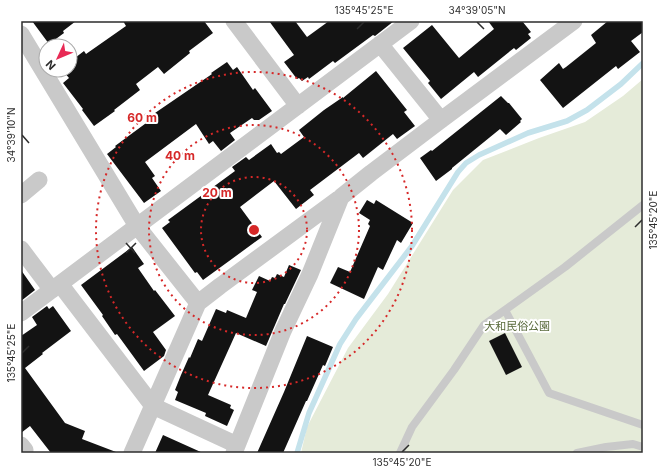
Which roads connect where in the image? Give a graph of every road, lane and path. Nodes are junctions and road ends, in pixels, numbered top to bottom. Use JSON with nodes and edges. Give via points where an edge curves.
{"nodes":[{"id":1,"x":234,"y":21,"type":"edge"},
{"id":2,"x":411,"y":21,"type":"edge"},
{"id":3,"x":574,"y":21,"type":"edge"},
{"id":4,"x":21,"y":34,"type":"edge"},
{"id":5,"x":380,"y":44,"type":"junction"},
{"id":6,"x":298,"y":106,"type":"junction"},
{"id":7,"x":441,"y":120,"type":"junction"},
{"id":8,"x":39,"y":180,"type":"dead end"},
{"id":9,"x":21,"y":195,"type":"edge"},
{"id":10,"x":341,"y":197,"type":"junction"},
{"id":11,"x":643,"y":205,"type":"edge"},
{"id":12,"x":137,"y":226,"type":"junction"},
{"id":13,"x":21,"y":249,"type":"edge"},
{"id":14,"x":56,"y":287,"type":"junction"},
{"id":15,"x":198,"y":303,"type":"junction"},
{"id":16,"x":505,"y":310,"type":"junction"},
{"id":17,"x":21,"y":313,"type":"edge"},
{"id":18,"x":153,"y":406,"type":"junction"},
{"id":19,"x":643,"y":425,"type":"edge"},
{"id":20,"x":21,"y":445,"type":"edge"},
{"id":21,"x":643,"y":447,"type":"edge"},
{"id":22,"x":236,"y":449,"type":"edge"},
{"id":23,"x":24,"y":453,"type":"edge"},
{"id":24,"x":132,"y":453,"type":"edge"},
{"id":25,"x":400,"y":453,"type":"edge"},
{"id":26,"x":578,"y":453,"type":"edge"}],
"edges":[{"from":1,"to":6,"type":"street"},
{"from":2,"to":5,"type":"street"},
{"from":3,"to":7,"type":"street"},
{"from":4,"to":12,"type":"street"},
{"from":5,"to":6,"type":"street"},
{"from":5,"to":7,"type":"street"},
{"from":6,"to":12,"type":"street"},
{"from":7,"to":10,"type":"street"},
{"from":8,"to":9,"type":"street"},
{"from":10,"to":15,"type":"street"},
{"from":10,"to":22,"type":"street","via":[[310,274],[282,331]]},
{"from":11,"to":16,"type":"lane","via":[[565,268]]},
{"from":12,"to":14,"type":"street"},
{"from":12,"to":15,"type":"street"},
{"from":13,"to":14,"type":"street"},
{"from":14,"to":17,"type":"street"},
{"from":14,"to":18,"type":"street"},
{"from":15,"to":18,"type":"street"},
{"from":16,"to":19,"type":"lane","via":[[549,393]]},
{"from":16,"to":25,"type":"lane","via":[[484,325],[412,427]]},
{"from":18,"to":22,"type":"street"},
{"from":18,"to":24,"type":"street"},
{"from":20,"to":23,"type":"street"},
{"from":21,"to":26,"type":"lane","via":[[634,444]]}]}
